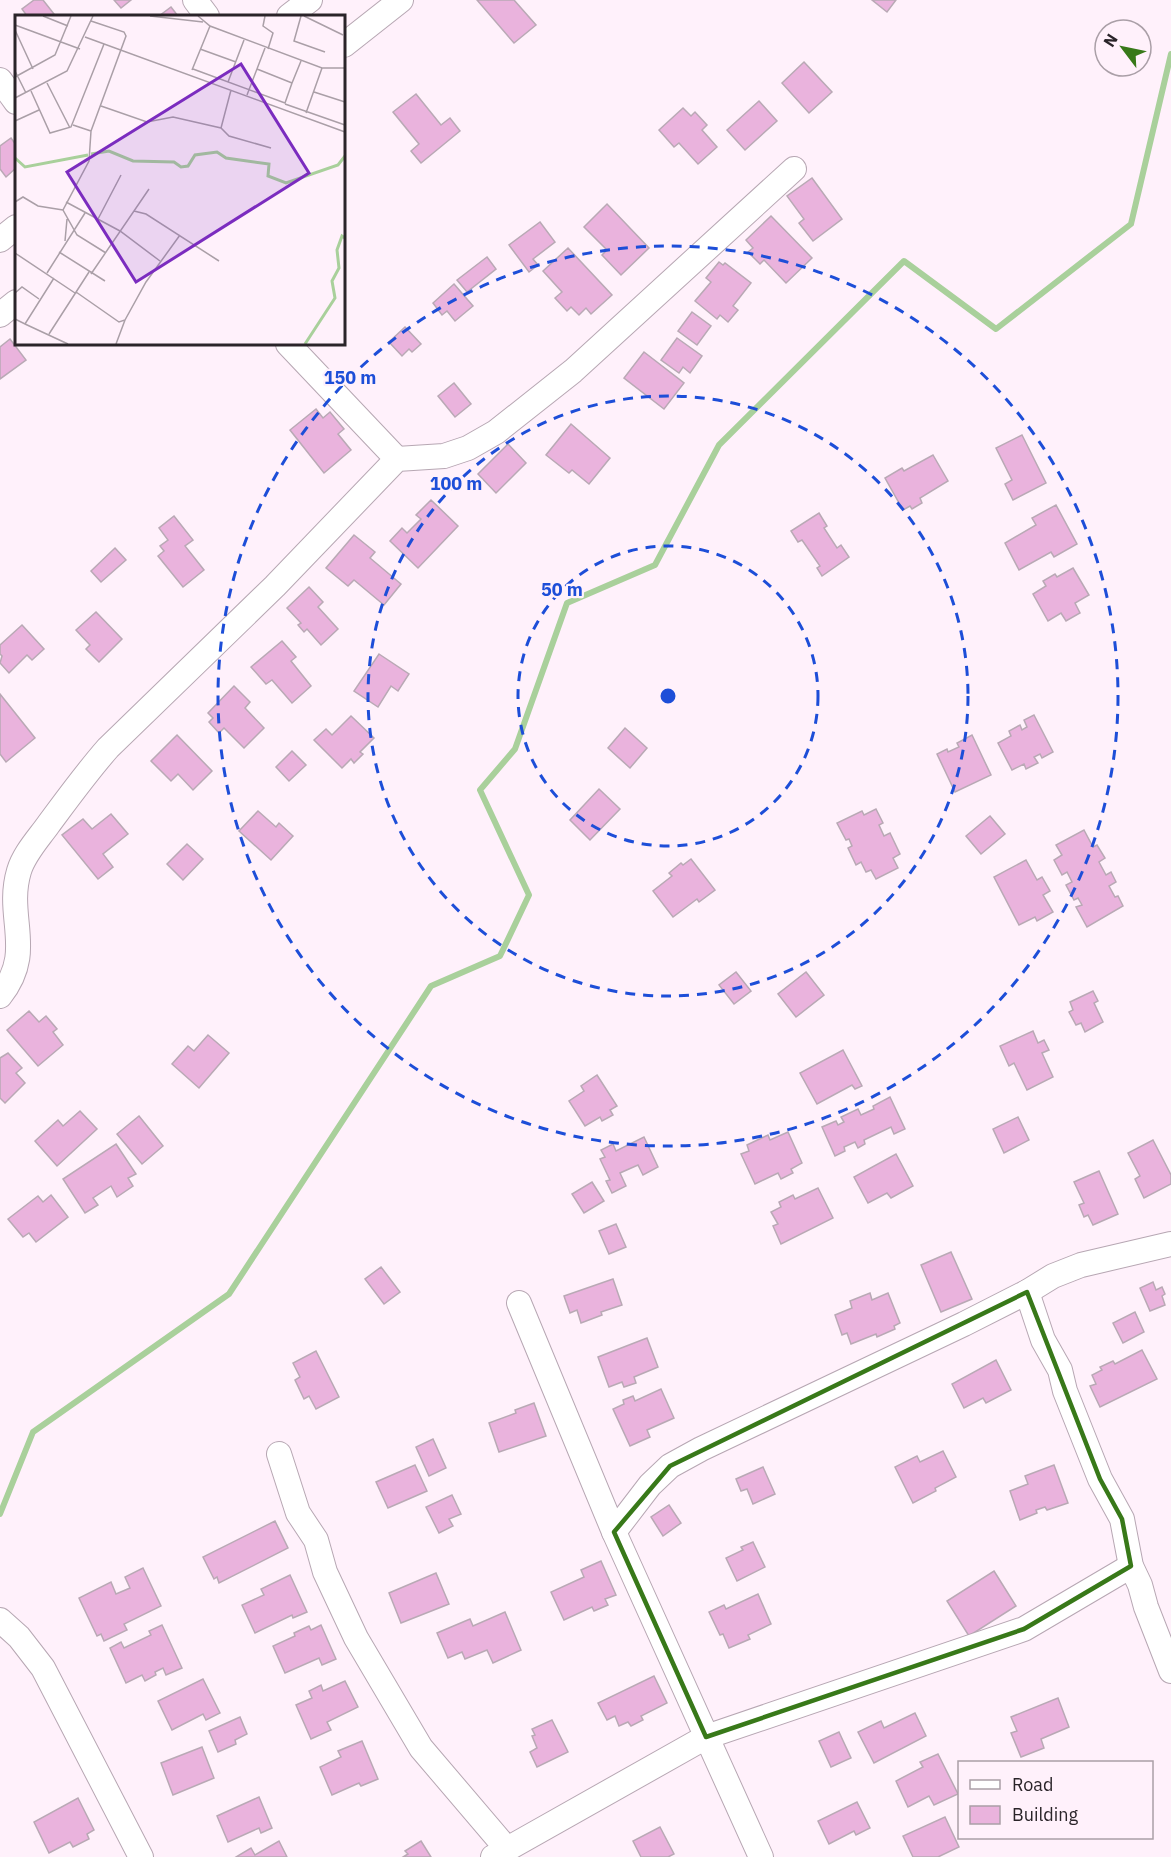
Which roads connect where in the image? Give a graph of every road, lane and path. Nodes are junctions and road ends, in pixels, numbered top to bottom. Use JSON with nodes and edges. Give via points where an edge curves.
{"nodes":[{"id":1,"x":195,"y":0,"type":"edge"},
{"id":2,"x":310,"y":0,"type":"edge"},
{"id":3,"x":401,"y":0,"type":"edge"},
{"id":4,"x":206,"y":15,"type":"edge"},
{"id":5,"x":290,"y":15,"type":"edge"},
{"id":6,"x":345,"y":44,"type":"edge"},
{"id":7,"x":0,"y":80,"type":"edge"},
{"id":8,"x":15,"y":101,"type":"edge"},
{"id":9,"x":794,"y":169,"type":"dead end"},
{"id":10,"x":15,"y":228,"type":"edge"},
{"id":11,"x":0,"y":240,"type":"edge"},
{"id":12,"x":15,"y":303,"type":"edge"},
{"id":13,"x":0,"y":315,"type":"edge"},
{"id":14,"x":289,"y":345,"type":"edge"},
{"id":15,"x":397,"y":459,"type":"junction"},
{"id":16,"x":0,"y":996,"type":"edge"},
{"id":17,"x":1171,"y":1244,"type":"edge"},
{"id":18,"x":1028,"y":1292,"type":"junction"},
{"id":19,"x":519,"y":1304,"type":"dead end"},
{"id":20,"x":279,"y":1454,"type":"dead end"},
{"id":21,"x":614,"y":1532,"type":"junction"},
{"id":22,"x":1131,"y":1566,"type":"junction"},
{"id":23,"x":0,"y":1620,"type":"edge"},
{"id":24,"x":1171,"y":1671,"type":"edge"},
{"id":25,"x":706,"y":1737,"type":"junction"},
{"id":26,"x":500,"y":1853,"type":"edge"},
{"id":27,"x":141,"y":1857,"type":"edge"},
{"id":28,"x":760,"y":1857,"type":"edge"}],
"edges":[{"from":1,"to":4,"type":"street"},
{"from":2,"to":5,"type":"street"},
{"from":3,"to":6,"type":"street"},
{"from":7,"to":8,"type":"street"},
{"from":9,"to":15,"type":"street","via":[[573,371],[496,432],[444,456]]},
{"from":10,"to":11,"type":"street"},
{"from":12,"to":13,"type":"street"},
{"from":14,"to":15,"type":"street"},
{"from":15,"to":16,"type":"street","via":[[276,586],[84,775],[19,870],[19,954],[14,974]]},
{"from":17,"to":18,"type":"street","via":[[1081,1264]]},
{"from":18,"to":21,"type":"street","via":[[670,1466]]},
{"from":18,"to":22,"type":"street","via":[[1043,1340],[1060,1370],[1100,1479],[1122,1519]]},
{"from":19,"to":21,"type":"street"},
{"from":20,"to":26,"type":"street","via":[[298,1513],[316,1540],[325,1572],[356,1638],[421,1748]]},
{"from":21,"to":25,"type":"street"},
{"from":22,"to":24,"type":"street"},
{"from":22,"to":25,"type":"street","via":[[1024,1629]]},
{"from":23,"to":27,"type":"street","via":[[43,1668]]},
{"from":25,"to":26,"type":"street"},
{"from":25,"to":28,"type":"street"}]}
